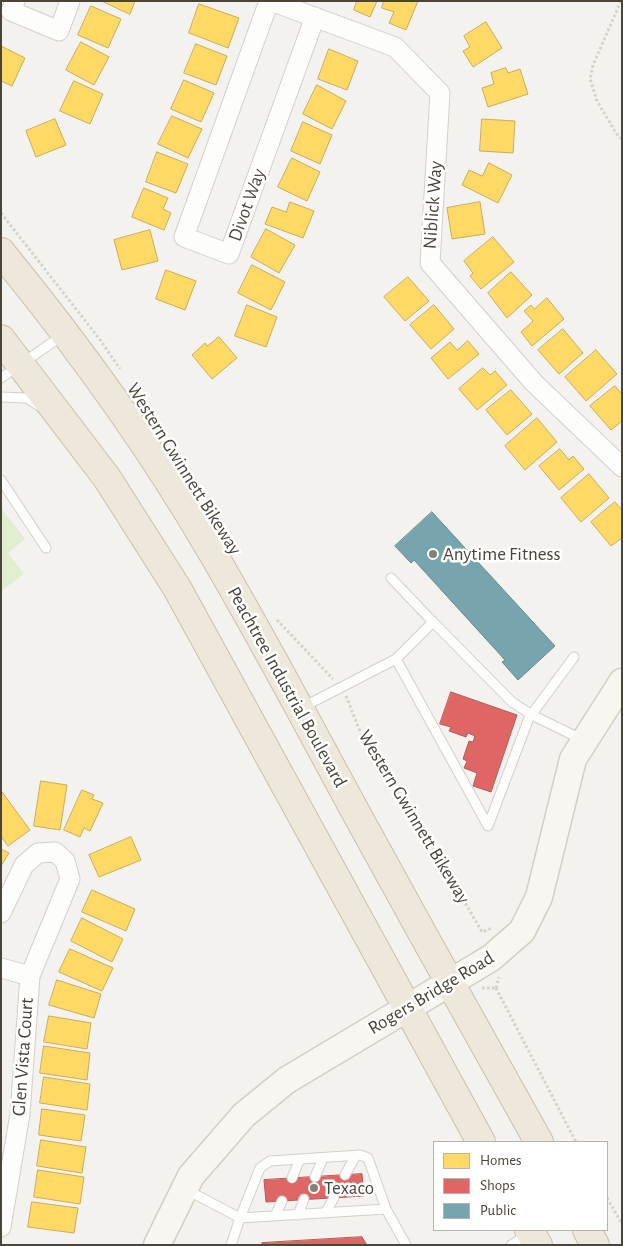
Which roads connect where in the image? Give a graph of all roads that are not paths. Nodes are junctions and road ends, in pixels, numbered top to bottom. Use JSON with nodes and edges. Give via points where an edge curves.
{"nodes":[{"id":1,"x":15,"y":1,"type":"edge"},
{"id":2,"x":70,"y":1,"type":"edge"},
{"id":3,"x":270,"y":1,"type":"edge"},
{"id":4,"x":315,"y":17,"type":"junction"},
{"id":5,"x":1,"y":252,"type":"edge"},
{"id":6,"x":65,"y":334,"type":"junction"},
{"id":7,"x":1,"y":338,"type":"edge"},
{"id":8,"x":11,"y":371,"type":"edge"},
{"id":9,"x":1,"y":397,"type":"edge"},
{"id":10,"x":74,"y":434,"type":"junction"},
{"id":11,"x":622,"y":467,"type":"edge"},
{"id":12,"x":1,"y":480,"type":"edge"},
{"id":13,"x":46,"y":548,"type":"dead end"},
{"id":14,"x":391,"y":578,"type":"dead end"},
{"id":15,"x":433,"y":622,"type":"junction"},
{"id":16,"x":574,"y":657,"type":"dead end"},
{"id":17,"x":396,"y":659,"type":"junction"},
{"id":18,"x":622,"y":682,"type":"edge"},
{"id":19,"x":300,"y":709,"type":"junction"},
{"id":20,"x":532,"y":715,"type":"junction"},
{"id":21,"x":584,"y":740,"type":"junction"},
{"id":22,"x":1,"y":913,"type":"edge"},
{"id":23,"x":1,"y":968,"type":"edge"},
{"id":24,"x":30,"y":976,"type":"junction"},
{"id":25,"x":450,"y":982,"type":"junction"},
{"id":26,"x":407,"y":1010,"type":"junction"},
{"id":27,"x":480,"y":1141,"type":"edge"},
{"id":28,"x":538,"y":1141,"type":"edge"},
{"id":29,"x":356,"y":1155,"type":"junction"},
{"id":30,"x":322,"y":1158,"type":"junction"},
{"id":31,"x":300,"y":1159,"type":"junction"},
{"id":32,"x":345,"y":1175,"type":"dead end"},
{"id":33,"x":315,"y":1177,"type":"dead end"},
{"id":34,"x":292,"y":1178,"type":"dead end"},
{"id":35,"x":185,"y":1188,"type":"junction"},
{"id":36,"x":334,"y":1198,"type":"dead end"},
{"id":37,"x":304,"y":1199,"type":"dead end"},
{"id":38,"x":282,"y":1201,"type":"dead end"},
{"id":39,"x":386,"y":1209,"type":"junction"},
{"id":40,"x":325,"y":1213,"type":"junction"},
{"id":41,"x":298,"y":1214,"type":"junction"},
{"id":42,"x":275,"y":1216,"type":"junction"},
{"id":43,"x":240,"y":1218,"type":"junction"},
{"id":44,"x":1,"y":1227,"type":"edge"},
{"id":45,"x":588,"y":1231,"type":"edge"},
{"id":46,"x":157,"y":1245,"type":"edge"},
{"id":47,"x":231,"y":1245,"type":"edge"},
{"id":48,"x":406,"y":1245,"type":"edge"},
{"id":49,"x":596,"y":1245,"type":"edge"}],
"edges":[{"from":1,"to":2,"type":"street","via":[[11,11],[59,31]]},
{"from":3,"to":4,"type":"street","name":"Niblick Way"},
{"from":3,"to":4,"type":"street","name":"Divot Way","via":[[184,237],[229,254]]},
{"from":4,"to":11,"type":"street","name":"Niblick Way","via":[[395,47],[440,93],[430,263],[534,383]]},
{"from":5,"to":6,"type":"highway","name":"Peachtree Industrial Boulevard"},
{"from":6,"to":8,"type":"lane"},
{"from":6,"to":19,"type":"highway","name":"Peachtree Industrial Boulevard","via":[[182,502]]},
{"from":7,"to":8,"type":"highway"},
{"from":8,"to":10,"type":"highway"},
{"from":9,"to":10,"type":"lane","via":[[28,398]]},
{"from":10,"to":26,"type":"highway","via":[[177,588]]},
{"from":12,"to":13,"type":"lane"},
{"from":14,"to":15,"type":"lane"},
{"from":15,"to":17,"type":"lane"},
{"from":15,"to":20,"type":"lane","via":[[512,702]]},
{"from":16,"to":20,"type":"lane"},
{"from":17,"to":19,"type":"lane"},
{"from":17,"to":20,"type":"lane","via":[[488,826]]},
{"from":18,"to":21,"type":"street","name":"Rogers Bridge Road"},
{"from":19,"to":25,"type":"highway","name":"Peachtree Industrial Boulevard"},
{"from":20,"to":21,"type":"lane"},
{"from":21,"to":25,"type":"street","name":"Rogers Bridge Road","via":[[573,758],[539,896],[522,931],[491,958]]},
{"from":22,"to":24,"type":"street","name":"Glen Vista Court","via":[[24,865],[38,853],[55,852],[66,861],[70,879]]},
{"from":23,"to":24,"type":"street","name":"Glen Vista Court"},
{"from":24,"to":44,"type":"street","name":"Glen Vista Court","via":[[20,1114]]},
{"from":25,"to":26,"type":"street","name":"Rogers Bridge Road"},
{"from":25,"to":28,"type":"highway","name":"Peachtree Industrial Boulevard"},
{"from":26,"to":27,"type":"highway"},
{"from":26,"to":35,"type":"street","name":"Rogers Bridge Road","via":[[287,1080],[244,1115],[191,1176]]},
{"from":29,"to":30,"type":"lane"},
{"from":29,"to":32,"type":"lane"},
{"from":29,"to":39,"type":"lane","via":[[368,1158]]},
{"from":30,"to":31,"type":"lane"},
{"from":30,"to":33,"type":"lane"},
{"from":31,"to":34,"type":"lane"},
{"from":31,"to":43,"type":"lane","via":[[270,1162],[260,1168]]},
{"from":35,"to":43,"type":"lane"},
{"from":35,"to":46,"type":"street","name":"Rogers Bridge Road"},
{"from":36,"to":40,"type":"lane"},
{"from":37,"to":41,"type":"lane"},
{"from":38,"to":42,"type":"lane"},
{"from":39,"to":40,"type":"lane"},
{"from":39,"to":48,"type":"lane"},
{"from":40,"to":41,"type":"lane"},
{"from":41,"to":42,"type":"lane"},
{"from":42,"to":43,"type":"lane"},
{"from":43,"to":47,"type":"lane"},
{"from":45,"to":49,"type":"highway"}]}
